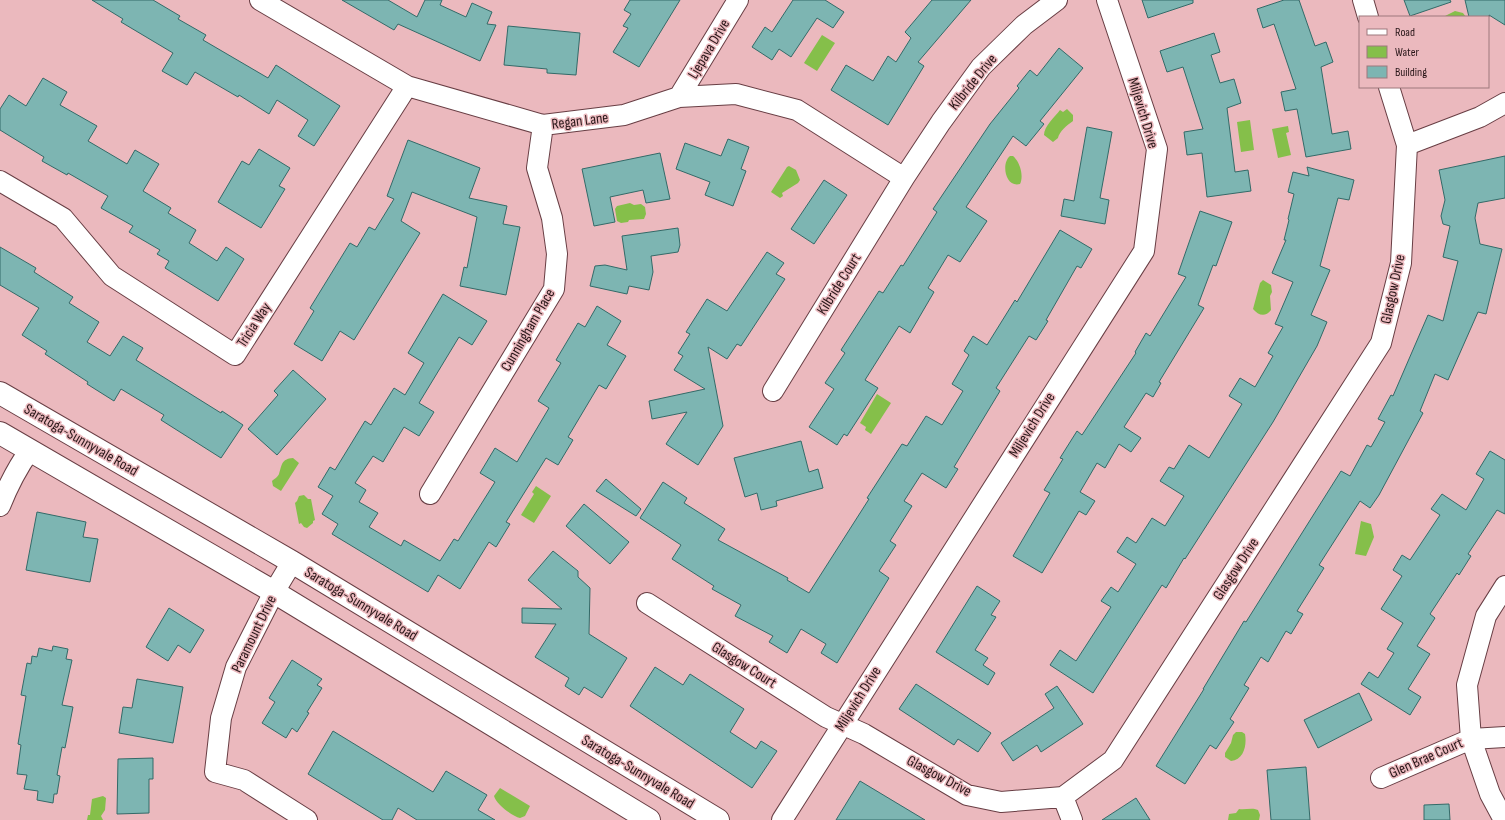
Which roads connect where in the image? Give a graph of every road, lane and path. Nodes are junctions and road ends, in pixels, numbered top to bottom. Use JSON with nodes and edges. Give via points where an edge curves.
{"nodes":[{"id":1,"x":260,"y":0,"type":"edge"},
{"id":2,"x":738,"y":0,"type":"edge"},
{"id":3,"x":1057,"y":0,"type":"edge"},
{"id":4,"x":1107,"y":0,"type":"edge"},
{"id":5,"x":1362,"y":0,"type":"edge"},
{"id":6,"x":1368,"y":16,"type":"edge"},
{"id":7,"x":407,"y":86,"type":"junction"},
{"id":8,"x":1389,"y":88,"type":"edge"},
{"id":9,"x":680,"y":97,"type":"junction"},
{"id":10,"x":1505,"y":103,"type":"edge"},
{"id":11,"x":543,"y":125,"type":"junction"},
{"id":12,"x":1407,"y":145,"type":"junction"},
{"id":13,"x":904,"y":178,"type":"junction"},
{"id":14,"x":0,"y":180,"type":"edge"},
{"id":15,"x":773,"y":391,"type":"dead end"},
{"id":16,"x":0,"y":393,"type":"edge"},
{"id":17,"x":0,"y":433,"type":"edge"},
{"id":18,"x":30,"y":450,"type":"junction"},
{"id":19,"x":430,"y":494,"type":"dead end"},
{"id":20,"x":0,"y":506,"type":"edge"},
{"id":21,"x":292,"y":562,"type":"junction"},
{"id":22,"x":1505,"y":586,"type":"edge"},
{"id":23,"x":274,"y":592,"type":"junction"},
{"id":24,"x":647,"y":603,"type":"dead end"},
{"id":25,"x":842,"y":725,"type":"junction"},
{"id":26,"x":1505,"y":737,"type":"edge"},
{"id":27,"x":1471,"y":739,"type":"junction"},
{"id":28,"x":1381,"y":778,"type":"dead end"},
{"id":29,"x":1063,"y":797,"type":"junction"},
{"id":30,"x":307,"y":820,"type":"edge"},
{"id":31,"x":649,"y":820,"type":"edge"},
{"id":32,"x":718,"y":820,"type":"edge"},
{"id":33,"x":782,"y":820,"type":"edge"},
{"id":34,"x":1072,"y":820,"type":"edge"},
{"id":35,"x":1504,"y":820,"type":"edge"}],
"edges":[{"from":1,"to":7,"type":"street","name":"Regan Lane"},
{"from":2,"to":9,"type":"street","name":"Ljepava Drive"},
{"from":3,"to":13,"type":"street","name":"Kilbride Drive","via":[[1024,25],[981,67]]},
{"from":4,"to":25,"type":"street","name":"Miljevich Drive","via":[[1156,149],[1144,251]]},
{"from":5,"to":6,"type":"street"},
{"from":7,"to":11,"type":"street","name":"Regan Lane"},
{"from":7,"to":14,"type":"street","name":"Tricia Way","via":[[235,355],[112,276],[63,218]]},
{"from":8,"to":12,"type":"street","name":"Glasgow Drive"},
{"from":9,"to":11,"type":"street","name":"Regan Lane","via":[[624,115]]},
{"from":9,"to":13,"type":"street","name":"Regan Lane","via":[[736,94],[797,110]]},
{"from":10,"to":12,"type":"street","via":[[1480,117]]},
{"from":11,"to":19,"type":"street","name":"Cunningham Place","via":[[537,168],[553,226],[557,254],[554,290]]},
{"from":12,"to":29,"type":"street","name":"Glasgow Drive","via":[[1401,263],[1381,343],[1113,760]]},
{"from":13,"to":15,"type":"street","name":"Kilbride Court"},
{"from":16,"to":21,"type":"main road","name":"Saratoga-Sunnyvale Road"},
{"from":17,"to":18,"type":"main road"},
{"from":18,"to":20,"type":"street","via":[[17,468]]},
{"from":18,"to":23,"type":"main road"},
{"from":21,"to":23,"type":"street","name":"Paramount Drive"},
{"from":21,"to":32,"type":"main road","name":"Saratoga-Sunnyvale Road"},
{"from":22,"to":27,"type":"street","via":[[1486,616],[1467,685]]},
{"from":23,"to":30,"type":"street","name":"Paramount Drive","via":[[236,667],[221,718],[216,772],[244,780]]},
{"from":23,"to":31,"type":"main road"},
{"from":24,"to":25,"type":"street","name":"Glasgow Court"},
{"from":25,"to":29,"type":"street","name":"Glasgow Drive","via":[[864,734],[967,795],[1001,802]]},
{"from":25,"to":33,"type":"street","name":"Miljevich Drive"},
{"from":26,"to":27,"type":"street"},
{"from":27,"to":28,"type":"street","name":"Glen Brae Court"},
{"from":27,"to":35,"type":"street","via":[[1490,794]]},
{"from":29,"to":34,"type":"street"}]}
